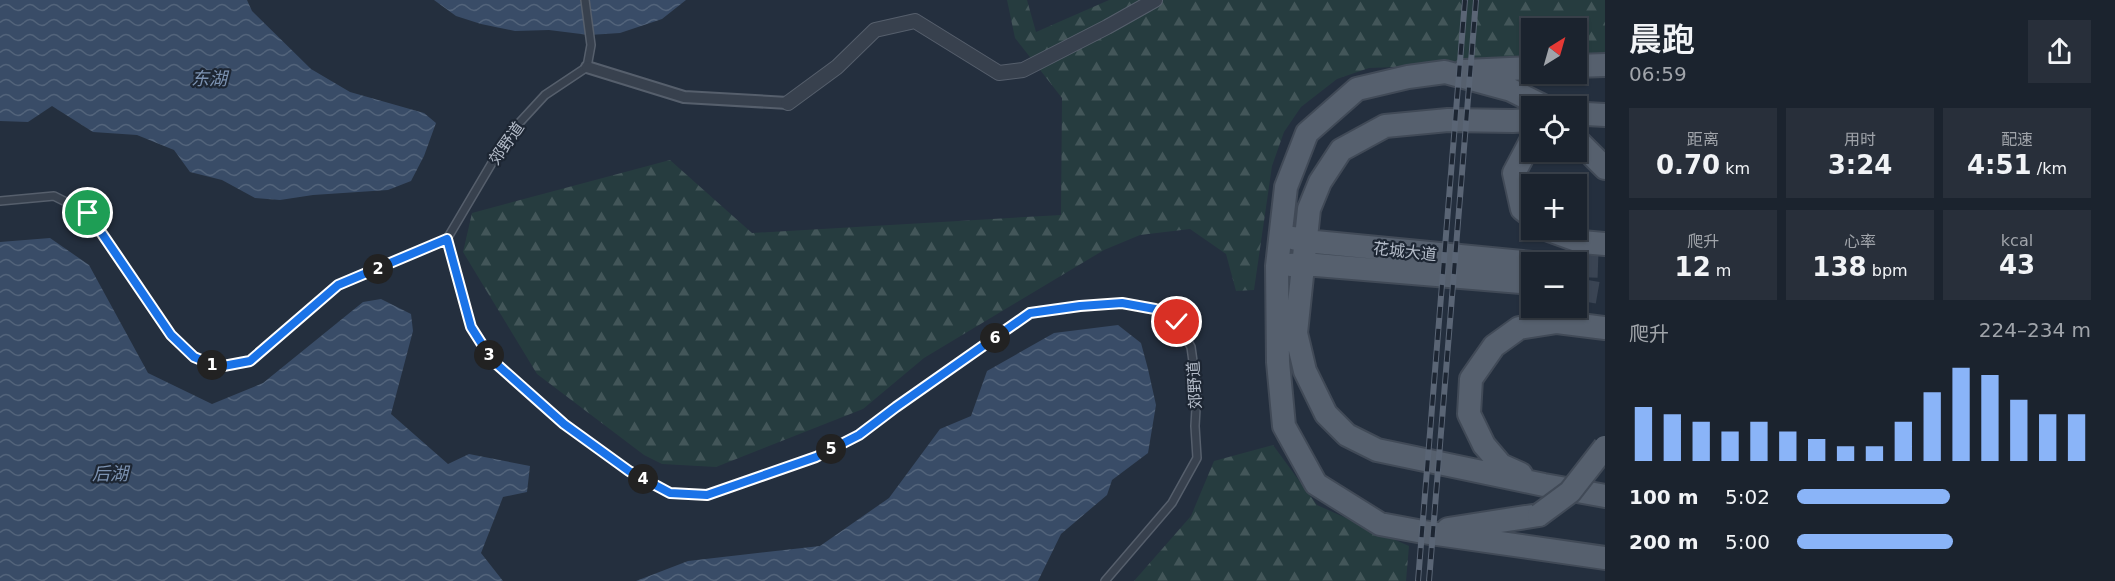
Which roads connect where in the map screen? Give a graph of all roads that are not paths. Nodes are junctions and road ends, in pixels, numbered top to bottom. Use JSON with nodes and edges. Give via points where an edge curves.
{"nodes":[{"id":1,"x":585,"y":0,"type":"edge"},
{"id":2,"x":1155,"y":0,"type":"edge"},
{"id":3,"x":1605,"y":65,"type":"edge"},
{"id":4,"x":1587,"y":66,"type":"edge"},
{"id":5,"x":587,"y":67,"type":"junction"},
{"id":6,"x":1521,"y":68,"type":"edge"},
{"id":7,"x":1444,"y":72,"type":"junction"},
{"id":8,"x":1523,"y":96,"type":"edge"},
{"id":9,"x":788,"y":103,"type":"joint"},
{"id":10,"x":1521,"y":121,"type":"edge"},
{"id":11,"x":1587,"y":150,"type":"edge"},
{"id":12,"x":1521,"y":160,"type":"edge"},
{"id":13,"x":1603,"y":166,"type":"edge"},
{"id":14,"x":0,"y":201,"type":"edge"},
{"id":15,"x":1521,"y":204,"type":"edge"},
{"id":16,"x":1280,"y":234,"type":"junction"},
{"id":17,"x":447,"y":239,"type":"junction"},
{"id":18,"x":1576,"y":240,"type":"edge"},
{"id":19,"x":1305,"y":241,"type":"junction"},
{"id":20,"x":1605,"y":244,"type":"edge"},
{"id":21,"x":1521,"y":262,"type":"edge"},
{"id":22,"x":1304,"y":264,"type":"junction"},
{"id":23,"x":1276,"y":266,"type":"junction"},
{"id":24,"x":1521,"y":282,"type":"edge"},
{"id":25,"x":1605,"y":328,"type":"edge"},
{"id":26,"x":1605,"y":447,"type":"edge"},
{"id":27,"x":1544,"y":485,"type":"junction"},
{"id":28,"x":1605,"y":496,"type":"edge"},
{"id":29,"x":1423,"y":532,"type":"junction"},
{"id":30,"x":1605,"y":558,"type":"edge"},
{"id":31,"x":1105,"y":581,"type":"edge"}],
"edges":[{"from":1,"to":5,"type":"lane","via":[[591,45]]},
{"from":2,"to":9,"type":"street","via":[[1023,70],[999,73],[915,21],[875,30],[837,67]]},
{"from":3,"to":4,"type":"main road"},
{"from":5,"to":9,"type":"street","via":[[684,96]]},
{"from":5,"to":17,"type":"lane","name":"郊野道","via":[[545,95],[509,134]]},
{"from":6,"to":7,"type":"main road"},
{"from":7,"to":8,"type":"main road"},
{"from":7,"to":16,"type":"main road","via":[[1357,89],[1307,133],[1286,187]]},
{"from":10,"to":19,"type":"main road","via":[[1448,120],[1385,126],[1341,150],[1320,182],[1309,209]]},
{"from":11,"to":13,"type":"main road"},
{"from":12,"to":15,"type":"main road","via":[[1514,173]]},
{"from":14,"to":17,"type":"lane","via":[[54,196],[88,213],[171,335],[194,357],[218,367],[250,361],[338,285]]},
{"from":16,"to":19,"type":"main road","name":"花城大道"},
{"from":16,"to":23,"type":"main road"},
{"from":17,"to":31,"type":"lane","name":"郊野道","via":[[471,327],[492,360],[564,424],[629,471],[670,493],[707,495],[859,435],[1030,313],[1122,303],[1155,309],[1177,322],[1191,347],[1197,390],[1197,458],[1172,503]]},
{"from":18,"to":20,"type":"main road"},
{"from":19,"to":21,"type":"main road","name":"花城大道"},
{"from":19,"to":22,"type":"main road"},
{"from":22,"to":23,"type":"main road"},
{"from":22,"to":24,"type":"main road"},
{"from":22,"to":27,"type":"main road","via":[[1296,333],[1305,371],[1326,414],[1347,435],[1377,450]]},
{"from":23,"to":29,"type":"main road","via":[[1284,426],[1316,484],[1380,524]]},
{"from":25,"to":27,"type":"main road","via":[[1557,322],[1519,328],[1494,346],[1471,379],[1469,414],[1484,445],[1501,465]]},
{"from":26,"to":29,"type":"main road","bridge":true,"via":[[1570,492],[1539,515]]},
{"from":27,"to":28,"type":"main road"},
{"from":29,"to":30,"type":"main road"}]}
